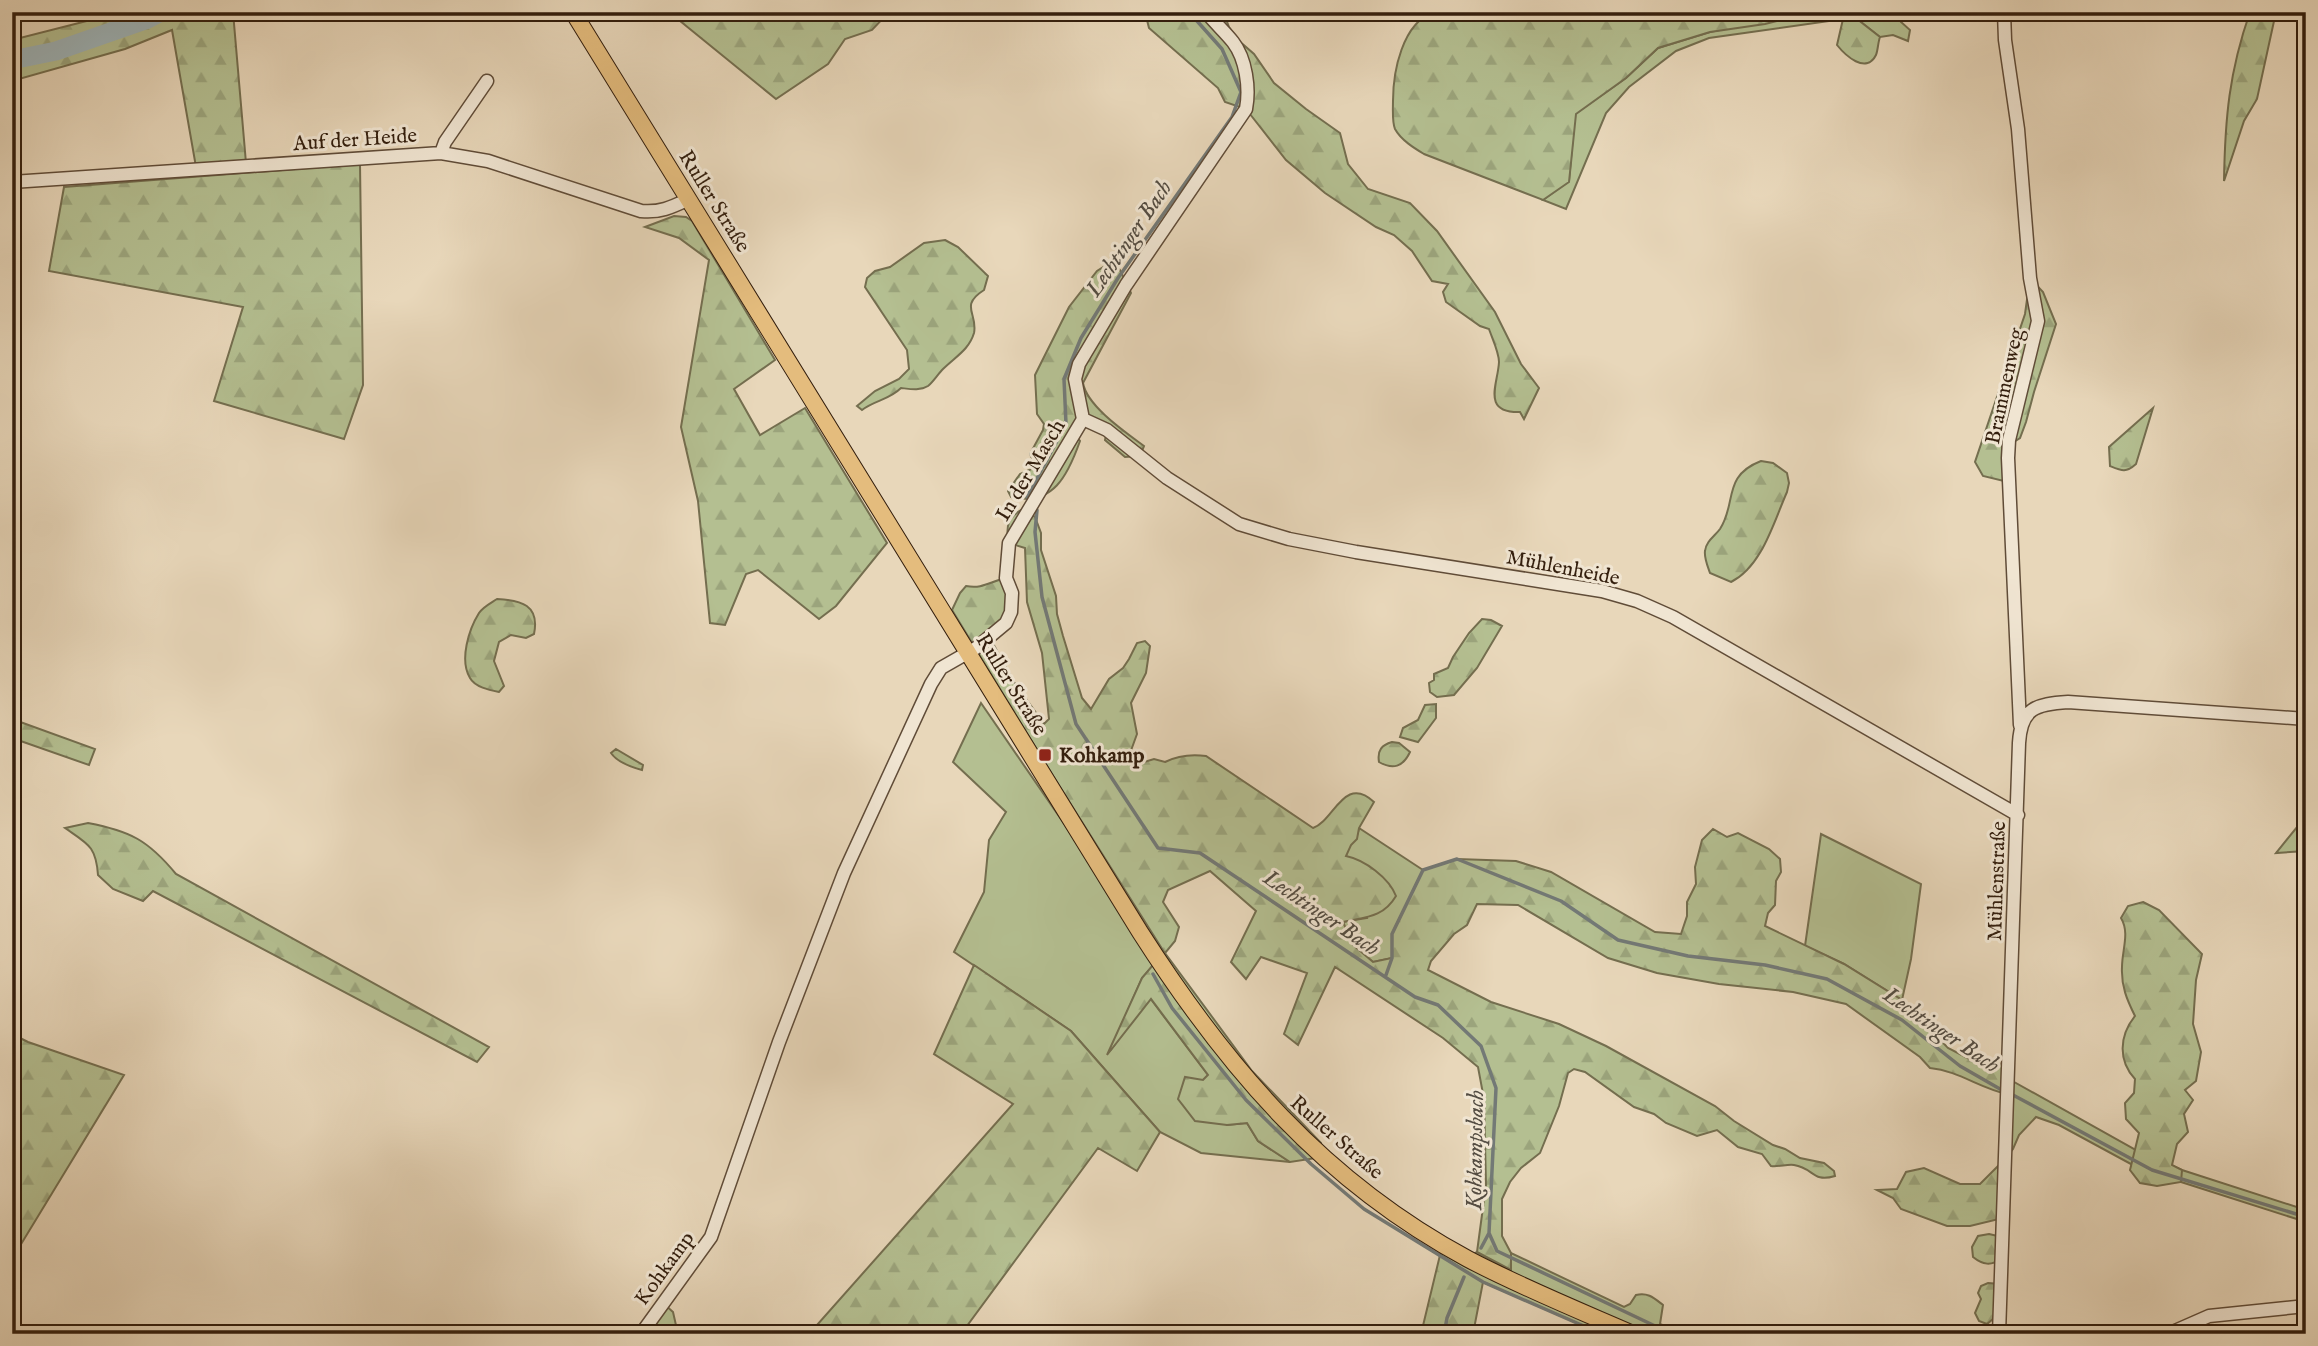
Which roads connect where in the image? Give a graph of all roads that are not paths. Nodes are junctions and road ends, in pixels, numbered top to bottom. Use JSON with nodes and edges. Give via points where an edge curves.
{"nodes":[{"id":1,"x":573,"y":12,"type":"edge"},
{"id":2,"x":1206,"y":12,"type":"edge"},
{"id":3,"x":2004,"y":12,"type":"edge"},
{"id":4,"x":487,"y":81,"type":"dead end"},
{"id":5,"x":441,"y":153,"type":"junction"},
{"id":6,"x":12,"y":183,"type":"edge"},
{"id":7,"x":689,"y":199,"type":"junction"},
{"id":8,"x":1083,"y":419,"type":"junction"},
{"id":9,"x":967,"y":652,"type":"junction"},
{"id":10,"x":2306,"y":719,"type":"edge"},
{"id":11,"x":2020,"y":729,"type":"junction"},
{"id":12,"x":2018,"y":815,"type":"junction"},
{"id":13,"x":2306,"y":1306,"type":"edge"},
{"id":14,"x":641,"y":1334,"type":"edge"},
{"id":15,"x":1633,"y":1334,"type":"edge"},
{"id":16,"x":1999,"y":1334,"type":"edge"},
{"id":17,"x":2168,"y":1334,"type":"edge"}],
"edges":[{"from":1,"to":7,"type":"main road","name":"Ruller Straße"},
{"from":2,"to":8,"type":"street","name":"In der Masch","via":[[1235,44],[1247,78],[1246,108],[1126,285],[1079,364],[1075,379]]},
{"from":3,"to":11,"type":"street","name":"Brammenweg","via":[[2038,321],[2008,458]]},
{"from":4,"to":5,"type":"street"},
{"from":5,"to":6,"type":"street","name":"Auf der Heide"},
{"from":5,"to":7,"type":"street","name":"Auf der Heide","via":[[488,161],[641,211],[656,212]]},
{"from":7,"to":9,"type":"main road","name":"Ruller Straße"},
{"from":8,"to":9,"type":"street","name":"In der Masch","via":[[1010,543],[1006,578],[1012,593],[1006,623]]},
{"from":8,"to":12,"type":"street","name":"Mühlenheide","via":[[1107,430],[1167,478],[1239,524],[1356,552],[1578,586],[1637,601],[1673,617]]},
{"from":9,"to":14,"type":"street","name":"Kohkamp","via":[[941,668],[931,684],[844,873],[710,1237]]},
{"from":9,"to":15,"type":"main road","name":"Ruller Straße","via":[[1157,960],[1239,1071],[1296,1133],[1358,1185],[1445,1245]]},
{"from":10,"to":11,"type":"street","via":[[2068,702],[2035,707],[2025,715]]},
{"from":11,"to":12,"type":"street","name":"Mühlenstraße"},
{"from":12,"to":16,"type":"street","name":"Mühlenstraße"},
{"from":13,"to":17,"type":"street","via":[[2210,1316]]}]}
